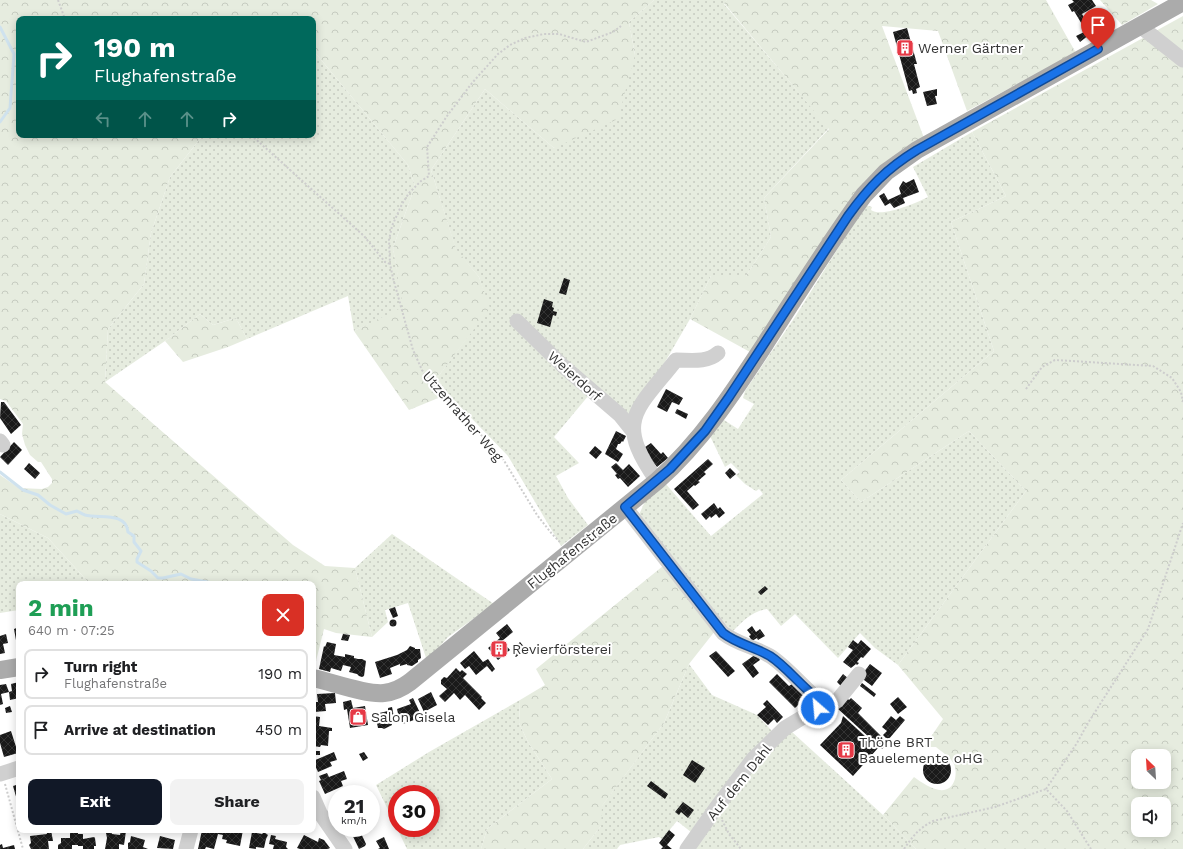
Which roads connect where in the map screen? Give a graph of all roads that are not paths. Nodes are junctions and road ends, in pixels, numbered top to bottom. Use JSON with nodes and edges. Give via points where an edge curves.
{"nodes":[{"id":1,"x":1183,"y":2,"type":"edge"},
{"id":2,"x":1140,"y":26,"type":"junction"},
{"id":3,"x":1183,"y":60,"type":"edge"},
{"id":4,"x":517,"y":321,"type":"dead end"},
{"id":5,"x":718,"y":353,"type":"dead end"},
{"id":6,"x":632,"y":430,"type":"junction"},
{"id":7,"x":657,"y":481,"type":"junction"},
{"id":8,"x":625,"y":507,"type":"junction"},
{"id":9,"x":16,"y":667,"type":"edge"},
{"id":10,"x":0,"y":670,"type":"edge"},
{"id":11,"x":859,"y":674,"type":"dead end"},
{"id":12,"x":316,"y":679,"type":"edge"},
{"id":13,"x":818,"y":708,"type":"junction"},
{"id":14,"x":16,"y":769,"type":"edge"},
{"id":15,"x":1,"y":774,"type":"edge"},
{"id":16,"x":317,"y":815,"type":"edge"},
{"id":17,"x":190,"y":833,"type":"edge"},
{"id":18,"x":186,"y":849,"type":"edge"},
{"id":19,"x":346,"y":849,"type":"edge"},
{"id":20,"x":687,"y":849,"type":"edge"}],
"edges":[{"from":1,"to":2,"type":"main road","name":"Flughafenstraße"},
{"from":2,"to":3,"type":"street"},
{"from":2,"to":7,"type":"main road","name":"Flughafenstraße","via":[[917,150],[876,181],[848,216],[729,397],[693,444]]},
{"from":4,"to":6,"type":"street","name":"Weierdorf","via":[[563,366],[620,415]]},
{"from":5,"to":6,"type":"street","via":[[709,359],[676,360],[640,405]]},
{"from":6,"to":7,"type":"street","name":"Weierdorf","via":[[641,457]]},
{"from":7,"to":8,"type":"main road","name":"Flughafenstraße"},
{"from":8,"to":12,"type":"main road","name":"Flughafenstraße","via":[[402,688],[383,693],[373,692]]},
{"from":8,"to":13,"type":"street","via":[[723,633],[730,639],[771,657],[811,693]]},
{"from":9,"to":10,"type":"main road"},
{"from":11,"to":13,"type":"street","name":"Auf dem Dahl","via":[[837,702]]},
{"from":13,"to":20,"type":"street","name":"Auf dem Dahl","via":[[785,728],[753,759]]},
{"from":14,"to":15,"type":"street"},
{"from":16,"to":19,"type":"street"},
{"from":17,"to":18,"type":"street"}]}
